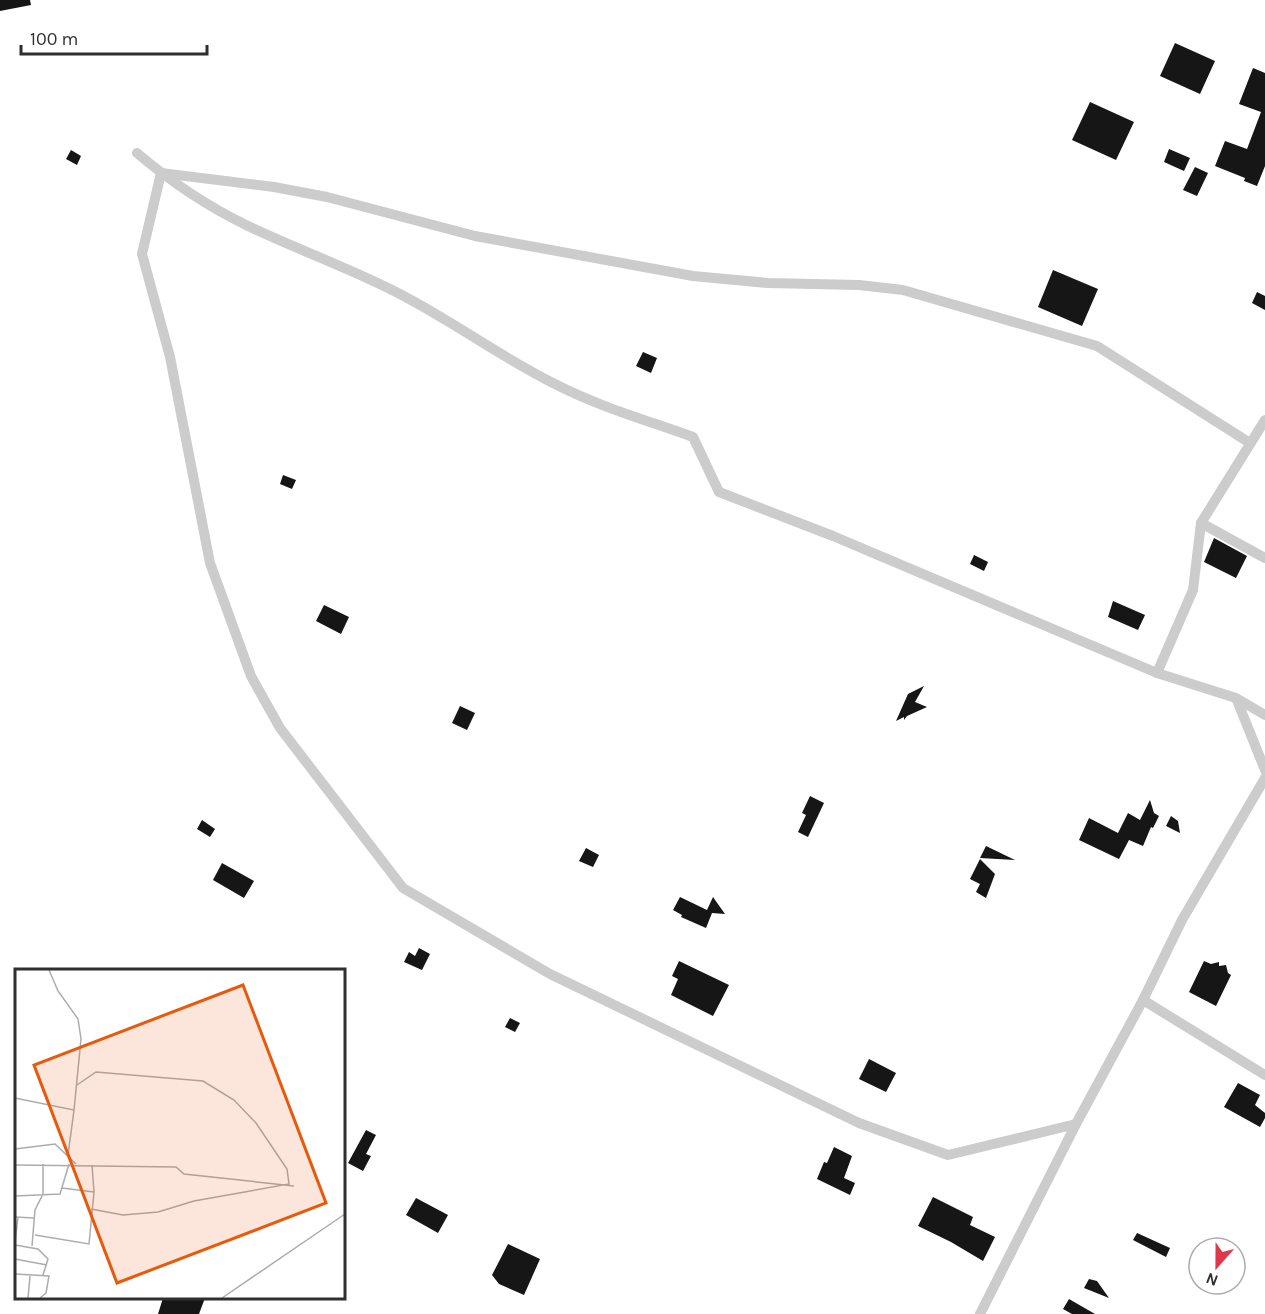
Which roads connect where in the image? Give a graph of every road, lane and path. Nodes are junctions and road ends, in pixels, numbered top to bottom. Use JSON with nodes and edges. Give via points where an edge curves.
{"nodes":[{"id":1,"x":137,"y":153,"type":"dead end"},
{"id":2,"x":161,"y":173,"type":"junction"},
{"id":3,"x":1265,"y":420,"type":"edge"},
{"id":4,"x":1250,"y":443,"type":"junction"},
{"id":5,"x":1201,"y":523,"type":"junction"},
{"id":6,"x":1265,"y":558,"type":"edge"},
{"id":7,"x":1157,"y":674,"type":"junction"},
{"id":8,"x":1236,"y":698,"type":"junction"},
{"id":9,"x":1265,"y":715,"type":"edge"},
{"id":10,"x":1265,"y":770,"type":"edge"},
{"id":11,"x":1265,"y":778,"type":"edge"},
{"id":12,"x":1143,"y":1000,"type":"junction"},
{"id":13,"x":1265,"y":1075,"type":"edge"},
{"id":14,"x":1076,"y":1124,"type":"junction"},
{"id":15,"x":980,"y":1314,"type":"edge"}],
"edges":[{"from":1,"to":2,"type":"street"},
{"from":2,"to":4,"type":"street","via":[[327,197],[475,236],[693,276],[903,290],[1097,346]]},
{"from":2,"to":7,"type":"street","via":[[245,225],[398,293],[555,384],[693,437],[719,492],[833,536]]},
{"from":2,"to":14,"type":"street","via":[[142,254],[170,357],[210,563],[251,676],[280,728],[403,888],[550,974],[859,1123],[948,1155]]},
{"from":3,"to":4,"type":"street"},
{"from":4,"to":5,"type":"street"},
{"from":5,"to":6,"type":"street"},
{"from":5,"to":7,"type":"street","via":[[1193,590]]},
{"from":7,"to":8,"type":"street"},
{"from":8,"to":9,"type":"street"},
{"from":8,"to":10,"type":"street"},
{"from":11,"to":12,"type":"street","via":[[1182,920]]},
{"from":12,"to":13,"type":"street"},
{"from":12,"to":14,"type":"street"},
{"from":14,"to":15,"type":"street"}]}
